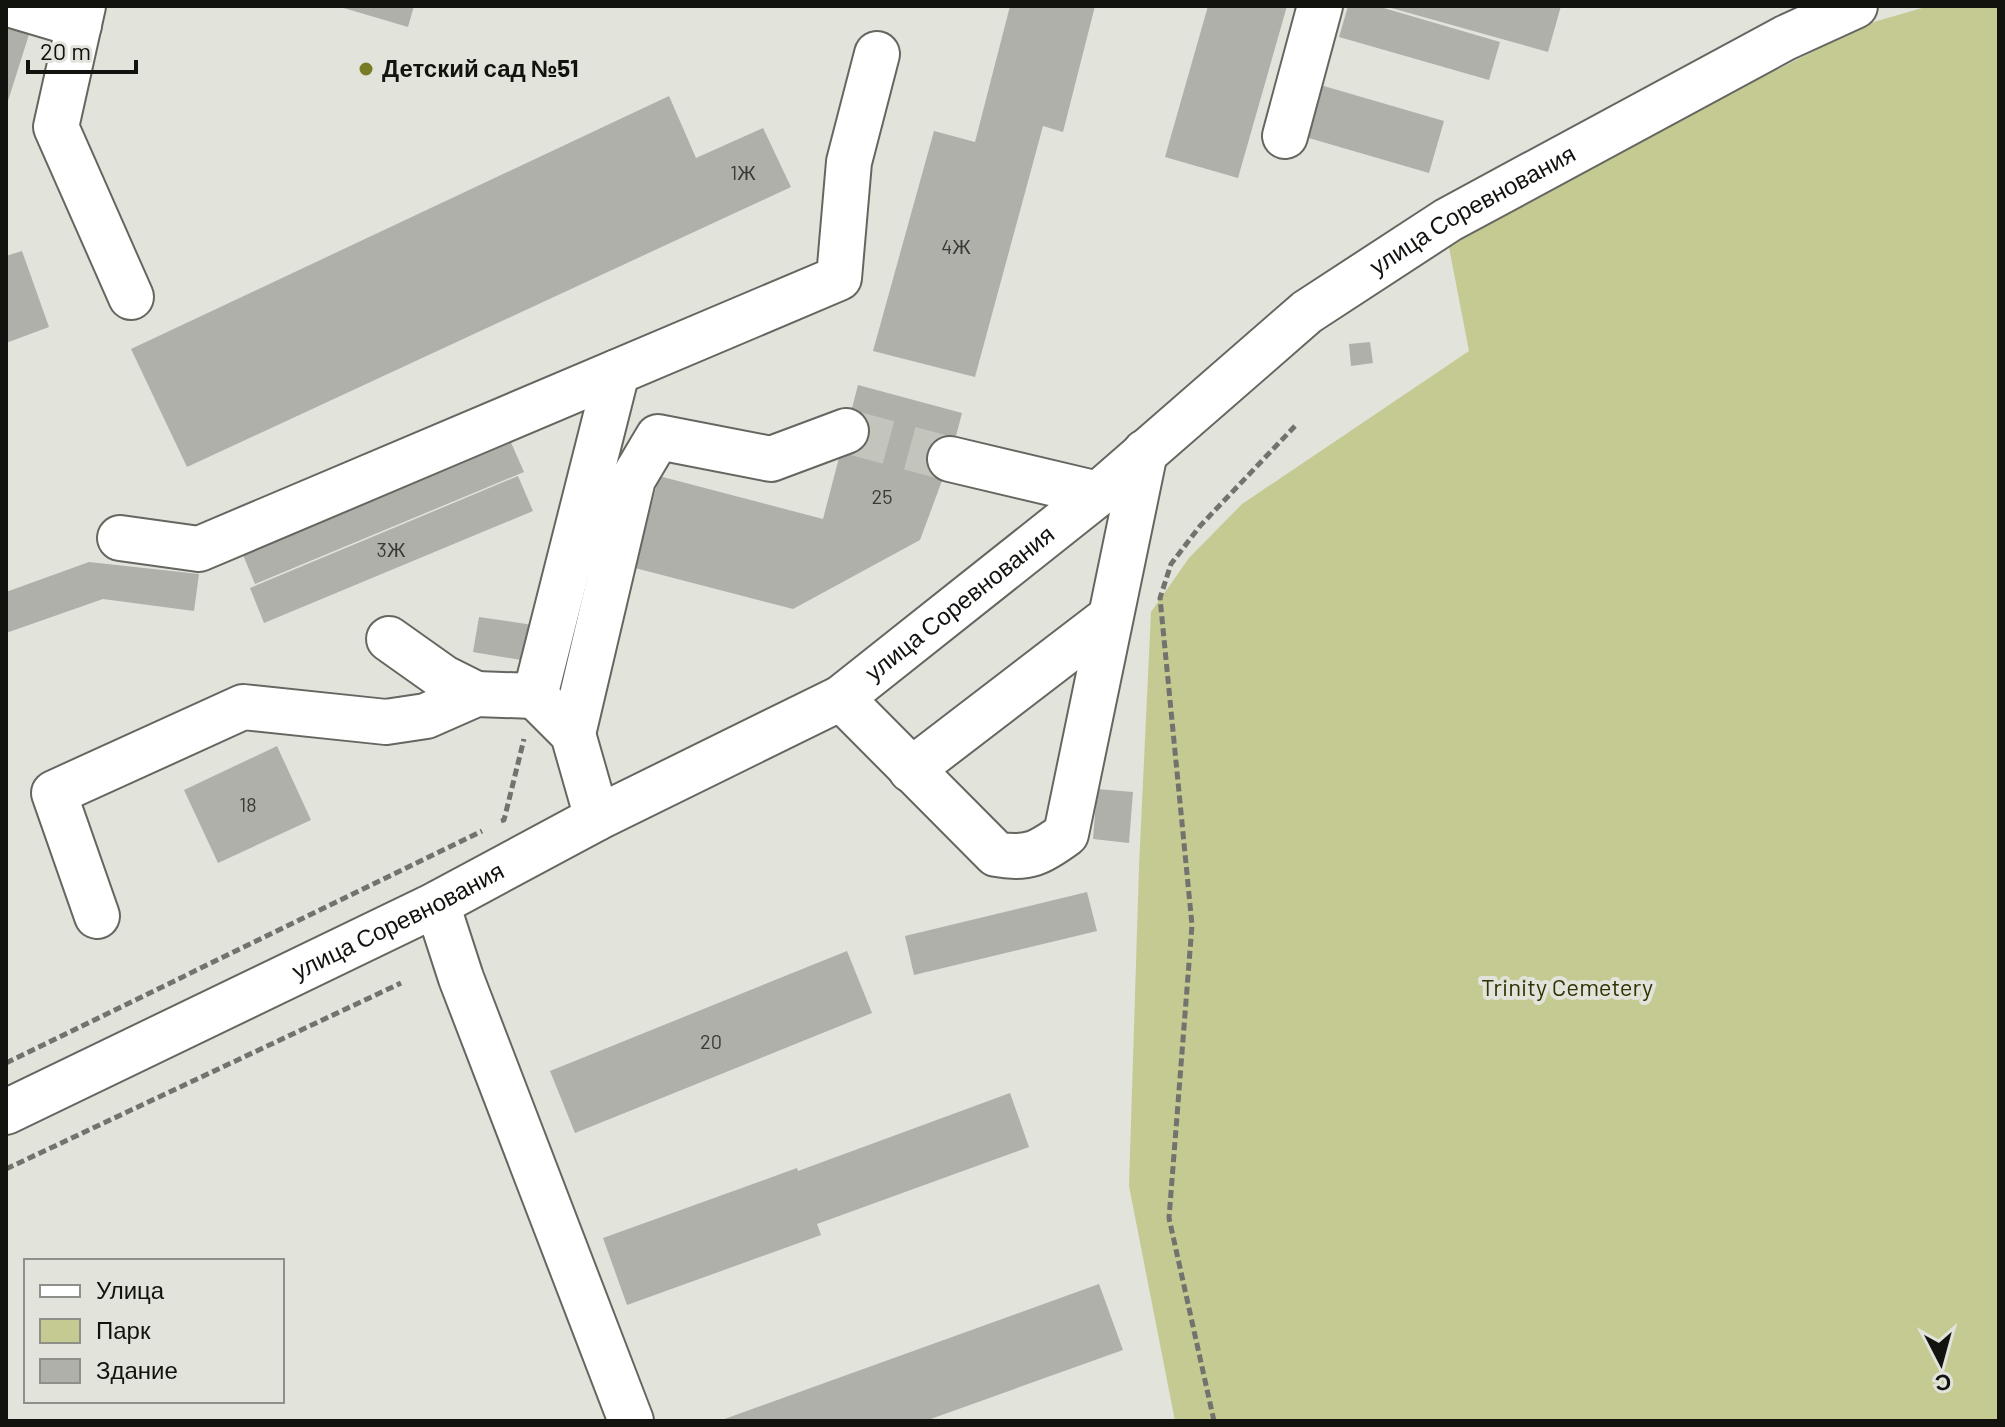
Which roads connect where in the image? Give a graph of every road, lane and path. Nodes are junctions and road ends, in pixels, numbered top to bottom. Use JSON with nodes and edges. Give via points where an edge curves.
{"nodes":[{"id":1,"x":15,"y":6,"type":"edge"},
{"id":2,"x":1320,"y":6,"type":"edge"},
{"id":3,"x":1855,"y":6,"type":"edge"},
{"id":4,"x":81,"y":16,"type":"edge"},
{"id":5,"x":877,"y":54,"type":"dead end"},
{"id":6,"x":1285,"y":136,"type":"dead end"},
{"id":7,"x":131,"y":297,"type":"dead end"},
{"id":8,"x":617,"y":372,"type":"junction"},
{"id":9,"x":1295,"y":426,"type":"dead end"},
{"id":10,"x":846,"y":431,"type":"tunnel mouth"},
{"id":11,"x":1145,"y":452,"type":"junction"},
{"id":12,"x":950,"y":459,"type":"tunnel mouth"},
{"id":13,"x":1098,"y":494,"type":"junction"},
{"id":14,"x":120,"y":538,"type":"dead end"},
{"id":15,"x":1108,"y":619,"type":"junction"},
{"id":16,"x":389,"y":639,"type":"dead end"},
{"id":17,"x":476,"y":694,"type":"junction"},
{"id":18,"x":535,"y":696,"type":"junction"},
{"id":19,"x":841,"y":698,"type":"junction"},
{"id":20,"x":573,"y":734,"type":"junction"},
{"id":21,"x":911,"y":770,"type":"junction"},
{"id":22,"x":597,"y":818,"type":"junction"},
{"id":23,"x":437,"y":904,"type":"junction"},
{"id":24,"x":97,"y":916,"type":"dead end"},
{"id":25,"x":401,"y":983,"type":"dead end"},
{"id":26,"x":6,"y":1063,"type":"edge"},
{"id":27,"x":6,"y":1112,"type":"edge"},
{"id":28,"x":6,"y":1169,"type":"edge"},
{"id":29,"x":631,"y":1421,"type":"edge"},
{"id":30,"x":1214,"y":1421,"type":"edge"}],
"edges":[{"from":1,"to":4,"type":"street"},
{"from":2,"to":6,"type":"street"},
{"from":3,"to":11,"type":"street","name":"улица Соревнования","via":[[1785,38],[1448,220],[1307,312]]},
{"from":4,"to":7,"type":"street","via":[[56,127]]},
{"from":5,"to":8,"type":"street","via":[[849,162],[839,278]]},
{"from":8,"to":14,"type":"street","via":[[199,549]]},
{"from":8,"to":18,"type":"street"},
{"from":9,"to":30,"type":"path","via":[[1200,526],[1171,564],[1160,598],[1192,925],[1169,1218]]},
{"from":10,"to":20,"type":"street","via":[[771,459],[658,437],[633,479]]},
{"from":11,"to":13,"type":"street","name":"улица Соревнования"},
{"from":11,"to":15,"type":"street"},
{"from":12,"to":13,"type":"street"},
{"from":13,"to":19,"type":"street","name":"улица Соревнования"},
{"from":15,"to":21,"type":"street"},
{"from":15,"to":21,"type":"street","via":[[1066,834],[1019,858],[996,854]]},
{"from":16,"to":17,"type":"street"},
{"from":17,"to":18,"type":"street"},
{"from":17,"to":24,"type":"street","via":[[426,716],[386,722],[243,707],[54,793]]},
{"from":18,"to":20,"type":"street"},
{"from":18,"to":26,"type":"path","via":[[504,820]]},
{"from":19,"to":21,"type":"street"},
{"from":19,"to":22,"type":"street","name":"улица Соревнования"},
{"from":20,"to":22,"type":"street"},
{"from":22,"to":23,"type":"street","name":"улица Соревнования"},
{"from":23,"to":27,"type":"street","name":"улица Соревнования"},
{"from":23,"to":29,"type":"street"},
{"from":25,"to":28,"type":"path"}]}
